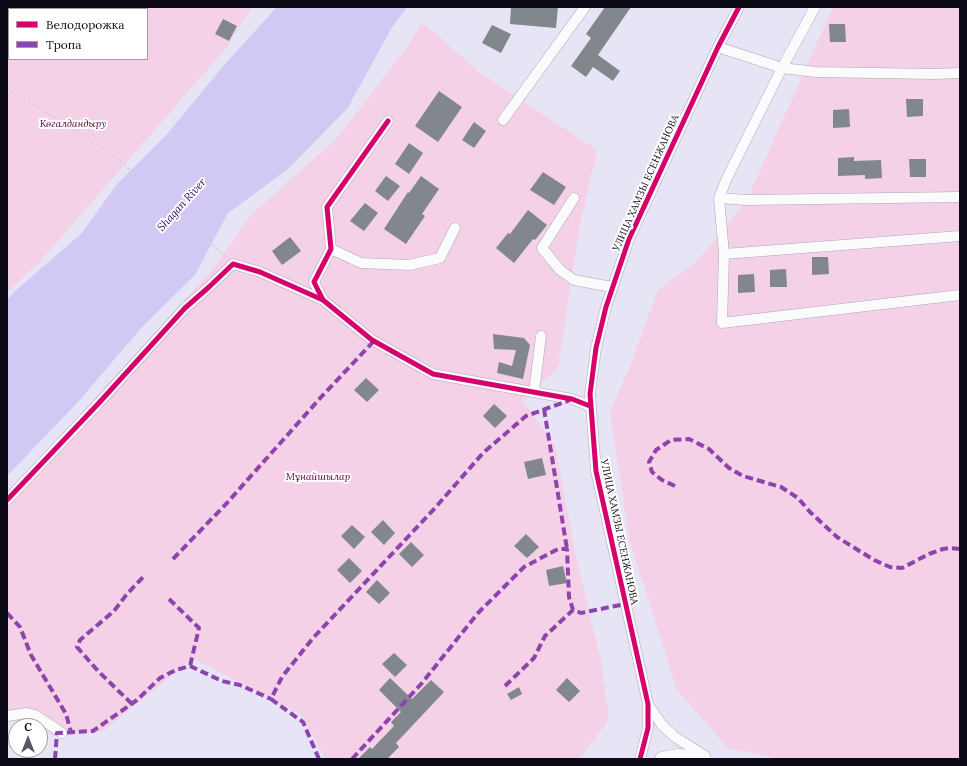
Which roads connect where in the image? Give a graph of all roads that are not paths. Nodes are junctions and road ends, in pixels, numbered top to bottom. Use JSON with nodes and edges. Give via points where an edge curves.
{"nodes":[{"id":1,"x":585,"y":7,"type":"edge"},
{"id":2,"x":739,"y":7,"type":"edge"},
{"id":3,"x":815,"y":7,"type":"edge"},
{"id":4,"x":718,"y":47,"type":"junction"},
{"id":5,"x":782,"y":68,"type":"junction"},
{"id":6,"x":960,"y":73,"type":"edge"},
{"id":7,"x":503,"y":120,"type":"dead end"},
{"id":8,"x":388,"y":121,"type":"dead end"},
{"id":9,"x":960,"y":197,"type":"edge"},
{"id":10,"x":574,"y":198,"type":"dead end"},
{"id":11,"x":719,"y":198,"type":"junction"},
{"id":12,"x":456,"y":228,"type":"dead end"},
{"id":13,"x":960,"y":236,"type":"edge"},
{"id":14,"x":331,"y":249,"type":"junction"},
{"id":15,"x":724,"y":254,"type":"junction"},
{"id":16,"x":612,"y":287,"type":"junction"},
{"id":17,"x":960,"y":295,"type":"edge"},
{"id":18,"x":323,"y":300,"type":"junction"},
{"id":19,"x":541,"y":336,"type":"dead end"},
{"id":20,"x":534,"y":392,"type":"junction"},
{"id":21,"x":590,"y":406,"type":"junction"},
{"id":22,"x":7,"y":500,"type":"edge"},
{"id":23,"x":648,"y":704,"type":"junction"},
{"id":24,"x":7,"y":716,"type":"edge"},
{"id":25,"x":62,"y":733,"type":"dead end"},
{"id":26,"x":640,"y":759,"type":"edge"},
{"id":27,"x":662,"y":759,"type":"edge"},
{"id":28,"x":703,"y":759,"type":"edge"},
{"id":29,"x":709,"y":759,"type":"edge"}],
"edges":[{"from":1,"to":7,"type":"street"},
{"from":2,"to":4,"type":"street","name":"УЛИЦА ХАМЗЫ ЕСЕНЖАНОВА"},
{"from":3,"to":5,"type":"street"},
{"from":4,"to":5,"type":"street"},
{"from":4,"to":16,"type":"street","name":"УЛИЦА ХАМЗЫ ЕСЕНЖАНОВА","via":[[629,239]]},
{"from":5,"to":6,"type":"street","via":[[816,72]]},
{"from":5,"to":11,"type":"street"},
{"from":8,"to":14,"type":"street","via":[[326,207]]},
{"from":9,"to":11,"type":"street","via":[[747,200]]},
{"from":10,"to":16,"type":"street","via":[[542,248],[560,270],[574,280]]},
{"from":11,"to":15,"type":"street"},
{"from":12,"to":14,"type":"street","via":[[440,258],[409,265],[361,263]]},
{"from":13,"to":15,"type":"street"},
{"from":14,"to":18,"type":"street","via":[[314,282]]},
{"from":15,"to":17,"type":"street","via":[[722,322]]},
{"from":16,"to":21,"type":"street","name":"УЛИЦА ХАМЗЫ ЕСЕНЖАНОВА","via":[[596,348]]},
{"from":18,"to":20,"type":"street","via":[[372,340],[433,374]]},
{"from":18,"to":22,"type":"street","via":[[260,272],[233,264],[185,308]]},
{"from":19,"to":20,"type":"street"},
{"from":20,"to":21,"type":"street","via":[[572,399]]},
{"from":21,"to":23,"type":"street","name":"УЛИЦА ХАМЗЫ ЕСЕНЖАНОВА","via":[[596,471]]},
{"from":23,"to":26,"type":"street","via":[[648,728]]},
{"from":23,"to":29,"type":"street","via":[[662,725]]},
{"from":24,"to":25,"type":"street","via":[[27,713],[35,715]]},
{"from":27,"to":28,"type":"highway","via":[[678,756]]}]}
